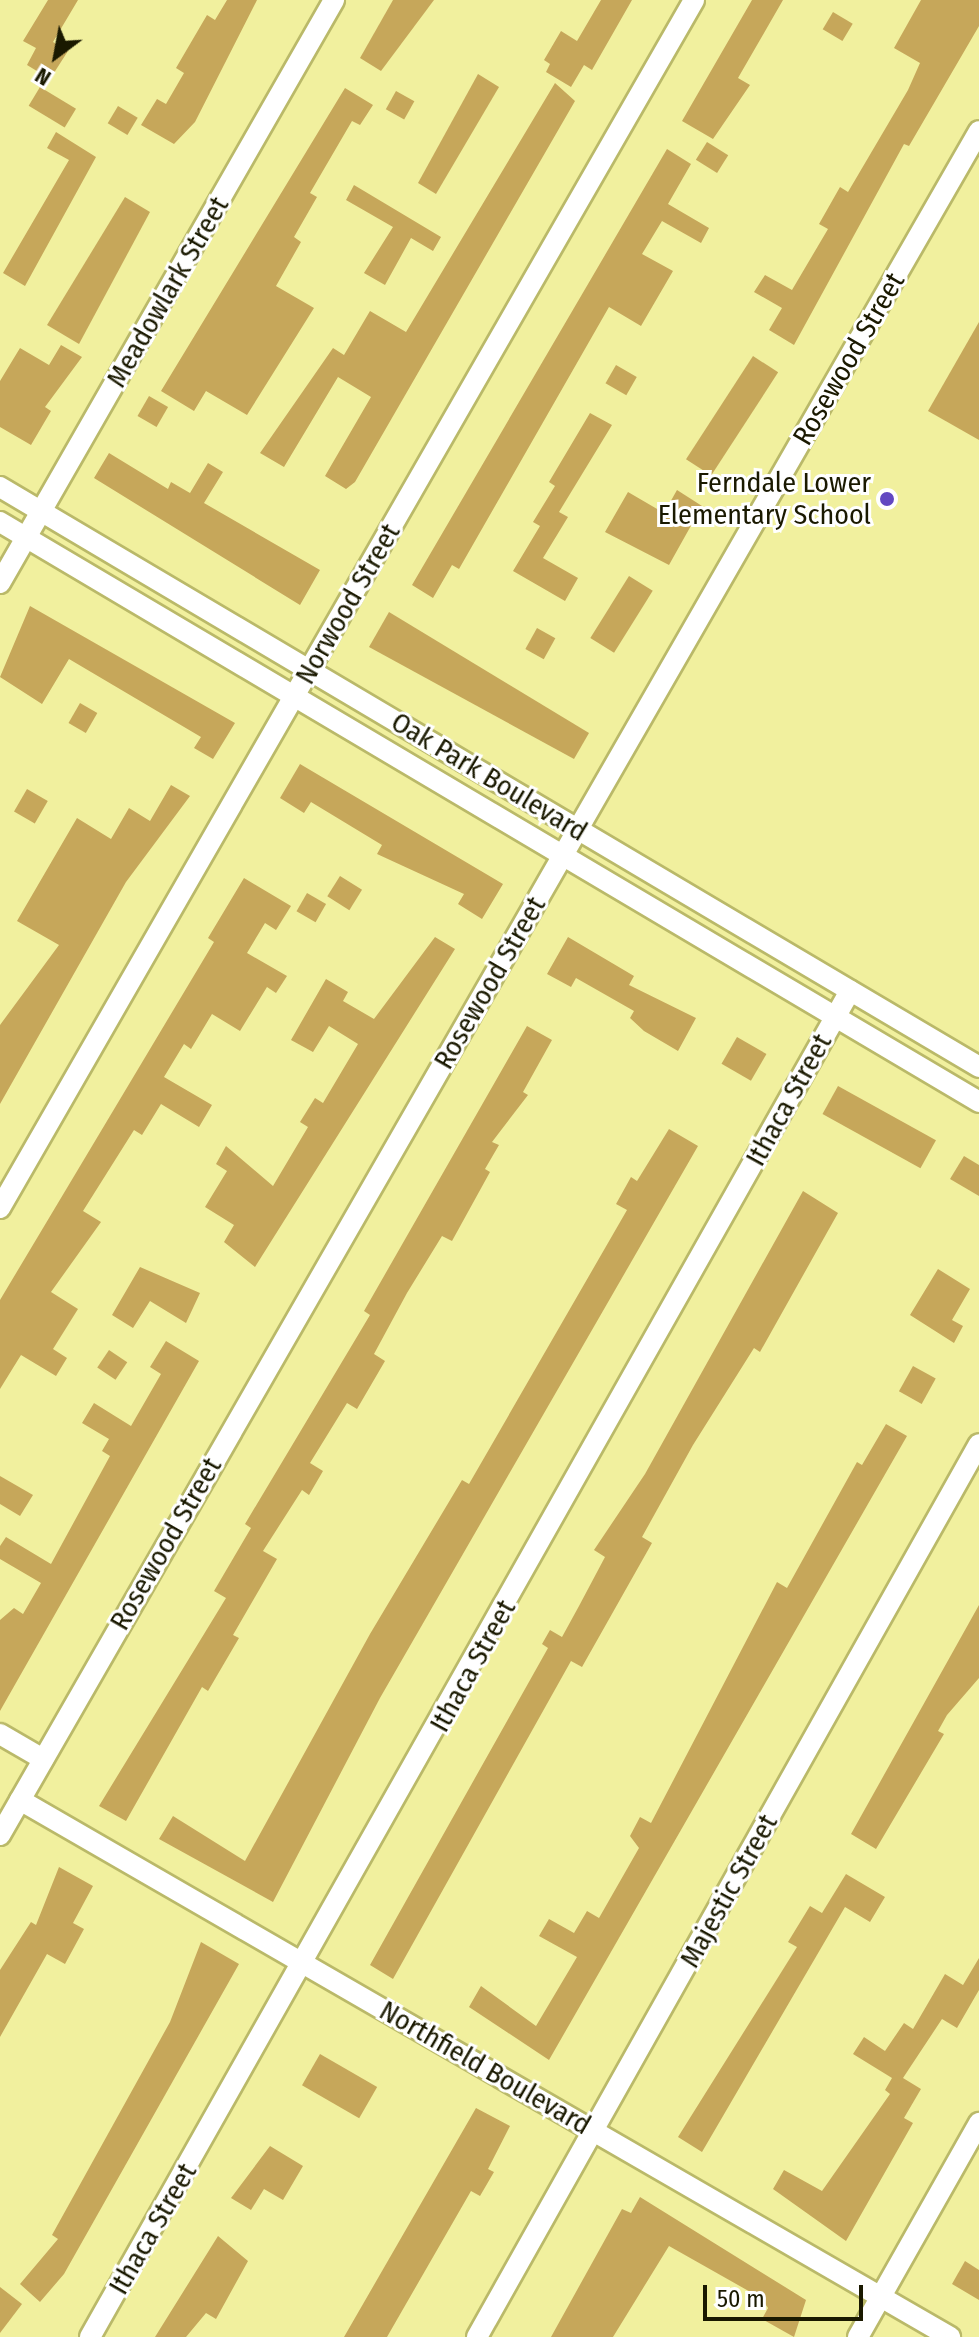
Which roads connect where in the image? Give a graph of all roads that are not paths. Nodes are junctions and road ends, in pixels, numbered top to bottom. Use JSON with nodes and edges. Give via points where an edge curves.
{"nodes":[{"id":1,"x":334,"y":0,"type":"edge"},
{"id":2,"x":694,"y":0,"type":"edge"},
{"id":3,"x":979,"y":131,"type":"edge"},
{"id":4,"x":0,"y":487,"type":"edge"},
{"id":5,"x":42,"y":512,"type":"junction"},
{"id":6,"x":0,"y":522,"type":"edge"},
{"id":7,"x":26,"y":538,"type":"junction"},
{"id":8,"x":0,"y":583,"type":"edge"},
{"id":9,"x":310,"y":671,"type":"junction"},
{"id":10,"x":294,"y":697,"type":"junction"},
{"id":11,"x":578,"y":830,"type":"junction"},
{"id":12,"x":564,"y":856,"type":"junction"},
{"id":13,"x":850,"y":991,"type":"junction"},
{"id":14,"x":836,"y":1017,"type":"junction"},
{"id":15,"x":979,"y":1067,"type":"edge"},
{"id":16,"x":979,"y":1102,"type":"edge"},
{"id":17,"x":0,"y":1208,"type":"edge"},
{"id":18,"x":979,"y":1444,"type":"edge"},
{"id":19,"x":0,"y":1734,"type":"edge"},
{"id":20,"x":43,"y":1759,"type":"junction"},
{"id":21,"x":20,"y":1800,"type":"junction"},
{"id":22,"x":0,"y":1835,"type":"edge"},
{"id":23,"x":307,"y":1964,"type":"junction"},
{"id":24,"x":979,"y":2123,"type":"edge"},
{"id":25,"x":594,"y":2132,"type":"junction"},
{"id":26,"x":881,"y":2297,"type":"junction"},
{"id":27,"x":90,"y":2337,"type":"edge"},
{"id":28,"x":477,"y":2337,"type":"edge"},
{"id":29,"x":858,"y":2337,"type":"edge"},
{"id":30,"x":950,"y":2337,"type":"edge"}],
"edges":[{"from":1,"to":5,"type":"street","name":"Meadowlark Street"},
{"from":2,"to":9,"type":"street","name":"Norwood Street"},
{"from":3,"to":11,"type":"street","name":"Rosewood Street"},
{"from":4,"to":5,"type":"street","name":"Oak Park Boulevard"},
{"from":5,"to":7,"type":"street","name":"Meadowlark Street"},
{"from":5,"to":9,"type":"street","name":"Oak Park Boulevard"},
{"from":6,"to":7,"type":"street","name":"Oak Park Boulevard"},
{"from":7,"to":8,"type":"street","name":"Meadowlark Street"},
{"from":7,"to":10,"type":"street","name":"Oak Park Boulevard"},
{"from":9,"to":10,"type":"street","name":"Norwood Street"},
{"from":9,"to":11,"type":"street","name":"Oak Park Boulevard"},
{"from":10,"to":12,"type":"street","name":"Oak Park Boulevard"},
{"from":10,"to":17,"type":"street","name":"Norwood Street"},
{"from":11,"to":12,"type":"street","name":"Rosewood Street"},
{"from":11,"to":13,"type":"street","name":"Oak Park Boulevard"},
{"from":12,"to":14,"type":"street","name":"Oak Park Boulevard"},
{"from":12,"to":20,"type":"street","name":"Rosewood Street"},
{"from":13,"to":14,"type":"street","name":"Ithaca Street"},
{"from":13,"to":15,"type":"street","name":"Oak Park Boulevard"},
{"from":14,"to":16,"type":"street","name":"Oak Park Boulevard"},
{"from":14,"to":23,"type":"street","name":"Ithaca Street"},
{"from":18,"to":25,"type":"street","name":"Majestic Street"},
{"from":19,"to":20,"type":"street"},
{"from":20,"to":21,"type":"street","name":"Rosewood Street"},
{"from":21,"to":22,"type":"street","name":"Rosewood Street"},
{"from":21,"to":23,"type":"street","name":"Northfield Boulevard"},
{"from":23,"to":25,"type":"street","name":"Northfield Boulevard"},
{"from":23,"to":27,"type":"street","name":"Ithaca Street"},
{"from":24,"to":26,"type":"street"},
{"from":25,"to":26,"type":"street","name":"Northfield Boulevard"},
{"from":25,"to":28,"type":"street","name":"Majestic Street"},
{"from":26,"to":29,"type":"street"},
{"from":26,"to":30,"type":"street","name":"Northfield Boulevard"}]}
